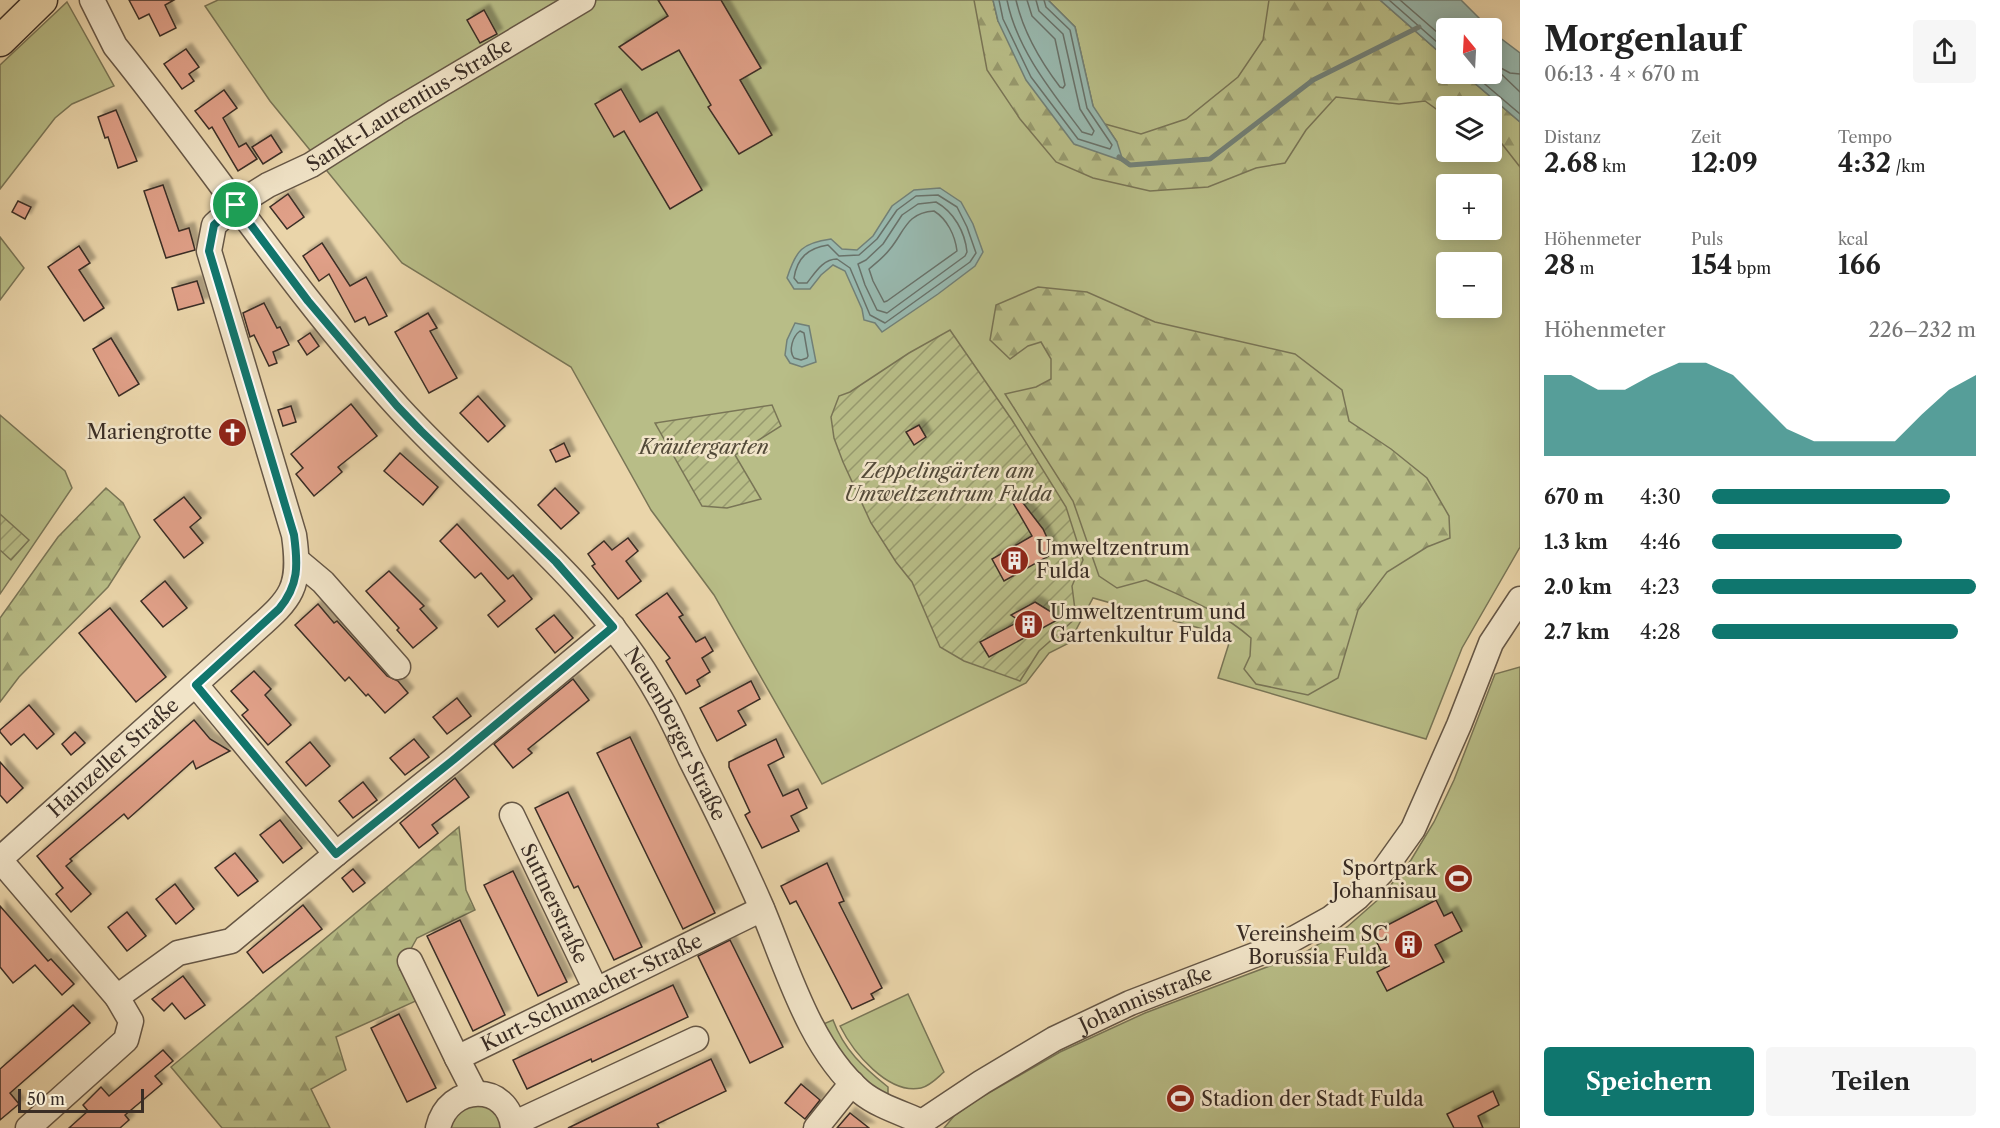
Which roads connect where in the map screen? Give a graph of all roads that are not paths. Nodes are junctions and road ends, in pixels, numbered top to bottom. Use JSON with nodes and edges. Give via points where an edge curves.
{"nodes":[{"id":1,"x":92,"y":0,"type":"edge"},
{"id":2,"x":583,"y":0,"type":"edge"},
{"id":3,"x":37,"y":5,"type":"edge"},
{"id":4,"x":0,"y":41,"type":"edge"},
{"id":5,"x":236,"y":205,"type":"junction"},
{"id":6,"x":298,"y":561,"type":"junction"},
{"id":7,"x":1520,"y":598,"type":"edge"},
{"id":8,"x":613,"y":627,"type":"junction"},
{"id":9,"x":398,"y":667,"type":"dead end"},
{"id":10,"x":196,"y":685,"type":"junction"},
{"id":11,"x":512,"y":815,"type":"dead end"},
{"id":12,"x":336,"y":854,"type":"junction"},
{"id":13,"x":0,"y":859,"type":"edge"},
{"id":14,"x":762,"y":909,"type":"junction"},
{"id":15,"x":410,"y":961,"type":"dead end"},
{"id":16,"x":596,"y":990,"type":"junction"},
{"id":17,"x":117,"y":997,"type":"junction"},
{"id":18,"x":696,"y":1039,"type":"dead end"},
{"id":19,"x":457,"y":1058,"type":"junction"},
{"id":20,"x":852,"y":1083,"type":"junction"},
{"id":21,"x":475,"y":1094,"type":"junction"},
{"id":22,"x":922,"y":1125,"type":"edge"},
{"id":23,"x":513,"y":1126,"type":"edge"},
{"id":24,"x":28,"y":1128,"type":"edge"},
{"id":25,"x":438,"y":1128,"type":"edge"},
{"id":26,"x":816,"y":1128,"type":"edge"}],
"edges":[{"from":1,"to":5,"type":"street","name":"Neuenberger Straße","via":[[115,46]]},
{"from":2,"to":5,"type":"street","name":"Sankt-Laurentius-Straße","via":[[311,165]]},
{"from":3,"to":4,"type":"main road"},
{"from":5,"to":6,"type":"street","name":"Hainzeller Straße","via":[[214,225],[209,251],[294,535]]},
{"from":5,"to":8,"type":"street","name":"Neuenberger Straße","via":[[308,301],[397,406],[556,562]]},
{"from":6,"to":9,"type":"street","via":[[323,582]]},
{"from":6,"to":10,"type":"street","name":"Hainzeller Straße","via":[[290,596]]},
{"from":7,"to":22,"type":"street","name":"Johannisstraße","via":[[1491,643],[1413,829],[1383,871],[1358,897],[1331,918],[1286,943],[1130,1003],[1054,1039],[982,1082]]},
{"from":8,"to":12,"type":"street"},
{"from":8,"to":14,"type":"street","name":"Neuenberger Straße","via":[[659,695]]},
{"from":10,"to":12,"type":"street"},
{"from":10,"to":13,"type":"street","name":"Hainzeller Straße"},
{"from":11,"to":16,"type":"street","name":"Suttnerstraße"},
{"from":12,"to":17,"type":"street","via":[[231,941],[178,953]]},
{"from":13,"to":17,"type":"street","name":"Hainzeller Straße"},
{"from":14,"to":16,"type":"street","name":"Kurt-Schumacher-Straße"},
{"from":14,"to":20,"type":"street","name":"Neuenberger Straße","via":[[804,1011],[823,1045]]},
{"from":15,"to":19,"type":"street"},
{"from":16,"to":19,"type":"street","name":"Kurt-Schumacher-Straße"},
{"from":17,"to":24,"type":"street","name":"Hainzeller Straße","via":[[131,1022],[126,1040]]},
{"from":18,"to":23,"type":"street"},
{"from":19,"to":21,"type":"street","name":"Kurt-Schumacher-Straße"},
{"from":20,"to":22,"type":"street","name":"Neuenberger Straße","via":[[877,1102]]},
{"from":20,"to":26,"type":"street"},
{"from":21,"to":23,"type":"street","via":[[495,1099],[510,1114]]},
{"from":21,"to":25,"type":"street","via":[[454,1100]]}]}
